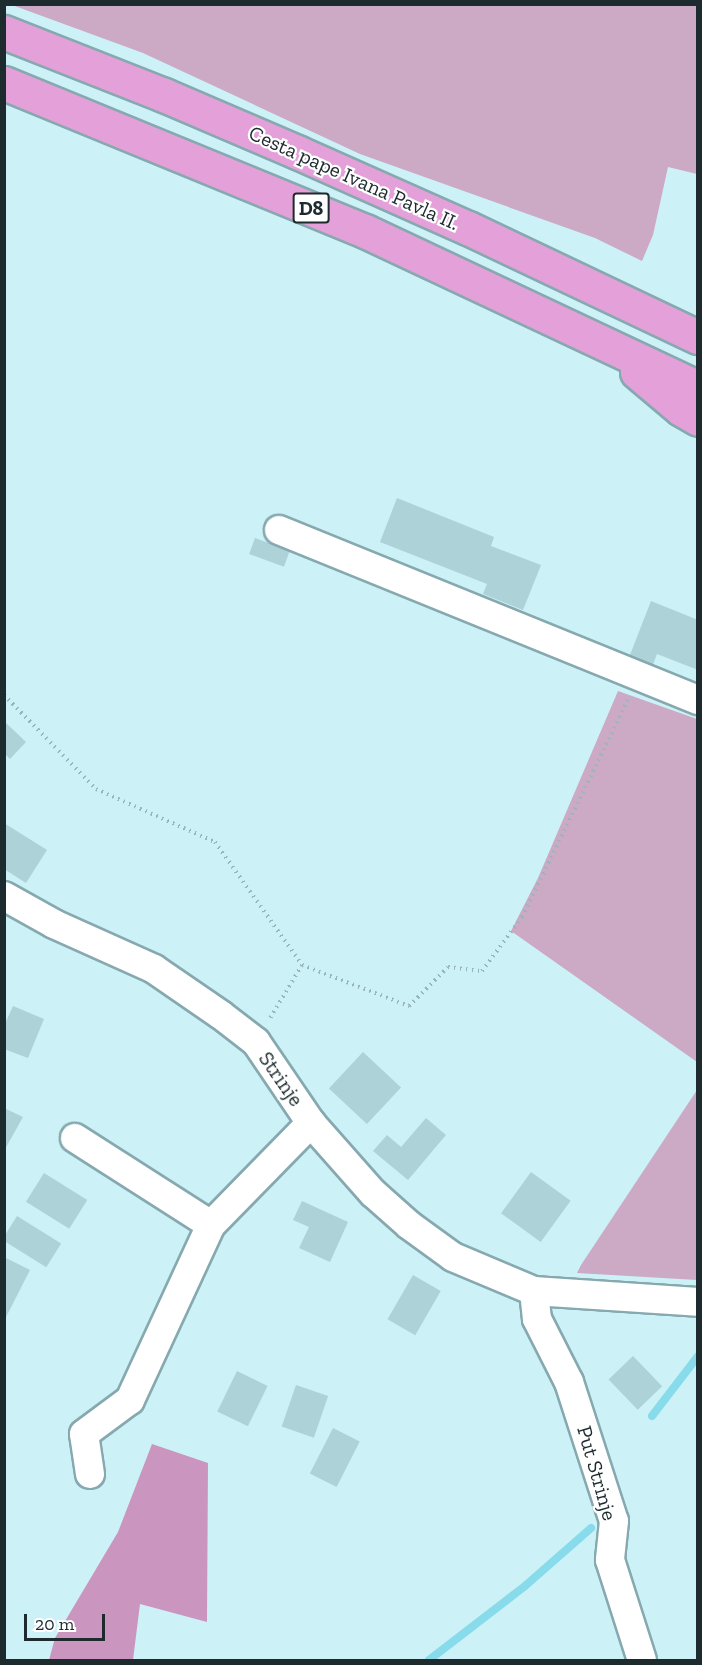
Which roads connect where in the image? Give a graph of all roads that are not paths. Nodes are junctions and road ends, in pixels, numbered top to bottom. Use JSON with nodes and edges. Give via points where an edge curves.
{"nodes":[{"id":1,"x":4,"y":32,"type":"edge"},
{"id":2,"x":4,"y":83,"type":"edge"},
{"id":3,"x":575,"y":278,"type":"junction"},
{"id":4,"x":698,"y":312,"type":"edge"},
{"id":5,"x":698,"y":337,"type":"edge"},
{"id":6,"x":613,"y":346,"type":"junction"},
{"id":7,"x":698,"y":388,"type":"edge"},
{"id":8,"x":698,"y":419,"type":"edge"},
{"id":9,"x":279,"y":530,"type":"dead end"},
{"id":10,"x":698,"y":700,"type":"edge"},
{"id":11,"x":4,"y":896,"type":"edge"},
{"id":12,"x":311,"y":1123,"type":"junction"},
{"id":13,"x":75,"y":1138,"type":"dead end"},
{"id":14,"x":211,"y":1225,"type":"junction"},
{"id":15,"x":534,"y":1291,"type":"junction"},
{"id":16,"x":698,"y":1302,"type":"edge"},
{"id":17,"x":90,"y":1474,"type":"dead end"},
{"id":18,"x":642,"y":1660,"type":"edge"}],
"edges":[{"from":1,"to":3,"type":"main road","name":"Cesta pape Ivana Pavla II.","number":"D8","via":[[164,94]]},
{"from":2,"to":6,"type":"main road","name":"Cesta pape Ivana Pavla II.","number":"D8","via":[[365,231]]},
{"from":3,"to":4,"type":"main road","via":[[637,289]]},
{"from":3,"to":5,"type":"main road","name":"Cesta pape Ivana Pavla II.","number":"D8"},
{"from":6,"to":7,"type":"main road","name":"Cesta pape Ivana Pavla II.","number":"D8"},
{"from":6,"to":8,"type":"main road","via":[[641,376],[681,410]]},
{"from":9,"to":10,"type":"street"},
{"from":11,"to":12,"type":"street","name":"Strinje","via":[[54,924],[154,969],[221,1015],[256,1042]]},
{"from":12,"to":14,"type":"street"},
{"from":12,"to":15,"type":"street","name":"Strinje","via":[[373,1193],[409,1225],[453,1257]]},
{"from":13,"to":14,"type":"street"},
{"from":14,"to":17,"type":"street","via":[[130,1400],[84,1434]]},
{"from":15,"to":16,"type":"street","name":"Strinje"},
{"from":15,"to":18,"type":"street","name":"Put Strinje","via":[[537,1319],[569,1382],[614,1521],[610,1560]]}]}
